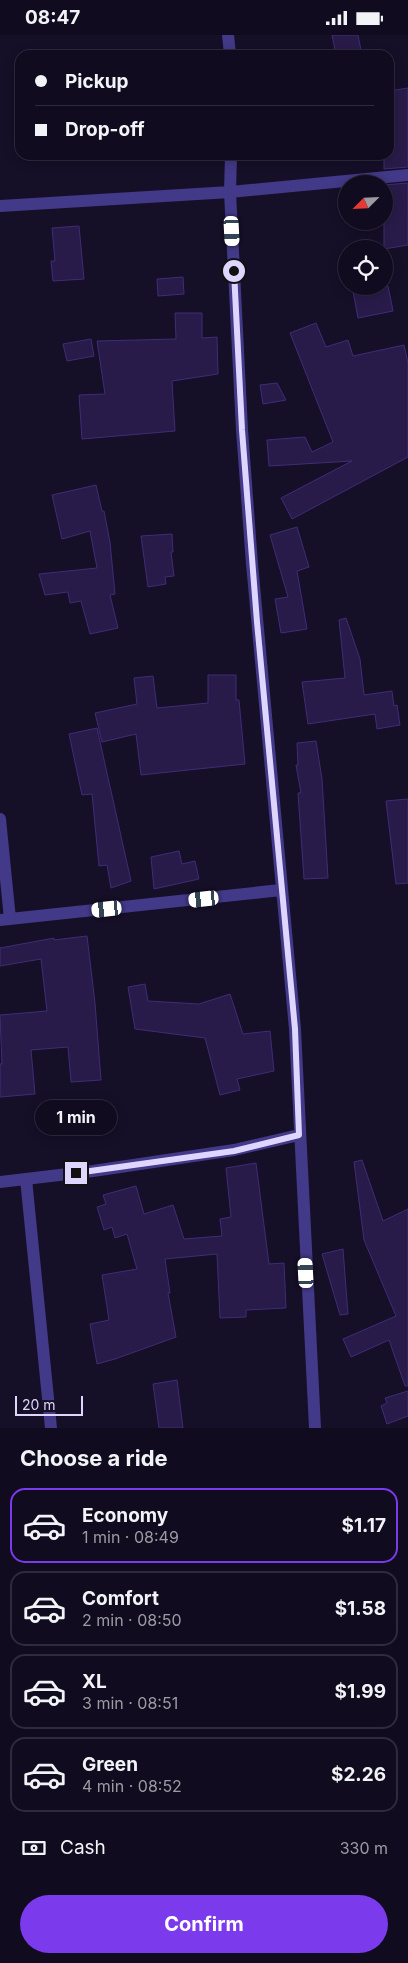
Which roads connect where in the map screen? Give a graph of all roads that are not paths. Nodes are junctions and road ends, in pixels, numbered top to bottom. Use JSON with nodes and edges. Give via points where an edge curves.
{"nodes":[{"id":1,"x":228,"y":35,"type":"edge"},
{"id":2,"x":230,"y":50,"type":"edge"},
{"id":3,"x":231,"y":160,"type":"edge"},
{"id":4,"x":408,"y":175,"type":"edge"},
{"id":5,"x":230,"y":191,"type":"junction"},
{"id":6,"x":0,"y":206,"type":"edge"},
{"id":7,"x":0,"y":819,"type":"edge"},
{"id":8,"x":281,"y":890,"type":"junction"},
{"id":9,"x":5,"y":919,"type":"edge"},
{"id":10,"x":299,"y":1135,"type":"junction"},
{"id":11,"x":26,"y":1179,"type":"junction"},
{"id":12,"x":0,"y":1181,"type":"edge"},
{"id":13,"x":51,"y":1428,"type":"edge"},
{"id":14,"x":315,"y":1428,"type":"edge"}],
"edges":[{"from":1,"to":2,"type":"street"},
{"from":3,"to":5,"type":"street"},
{"from":4,"to":5,"type":"street"},
{"from":5,"to":6,"type":"street"},
{"from":5,"to":8,"type":"street","via":[[242,430]]},
{"from":7,"to":9,"type":"street"},
{"from":8,"to":9,"type":"street"},
{"from":8,"to":10,"type":"street","via":[[295,1029]]},
{"from":10,"to":11,"type":"street","via":[[234,1151]]},
{"from":10,"to":14,"type":"street"},
{"from":11,"to":12,"type":"street"},
{"from":11,"to":13,"type":"street"}]}
